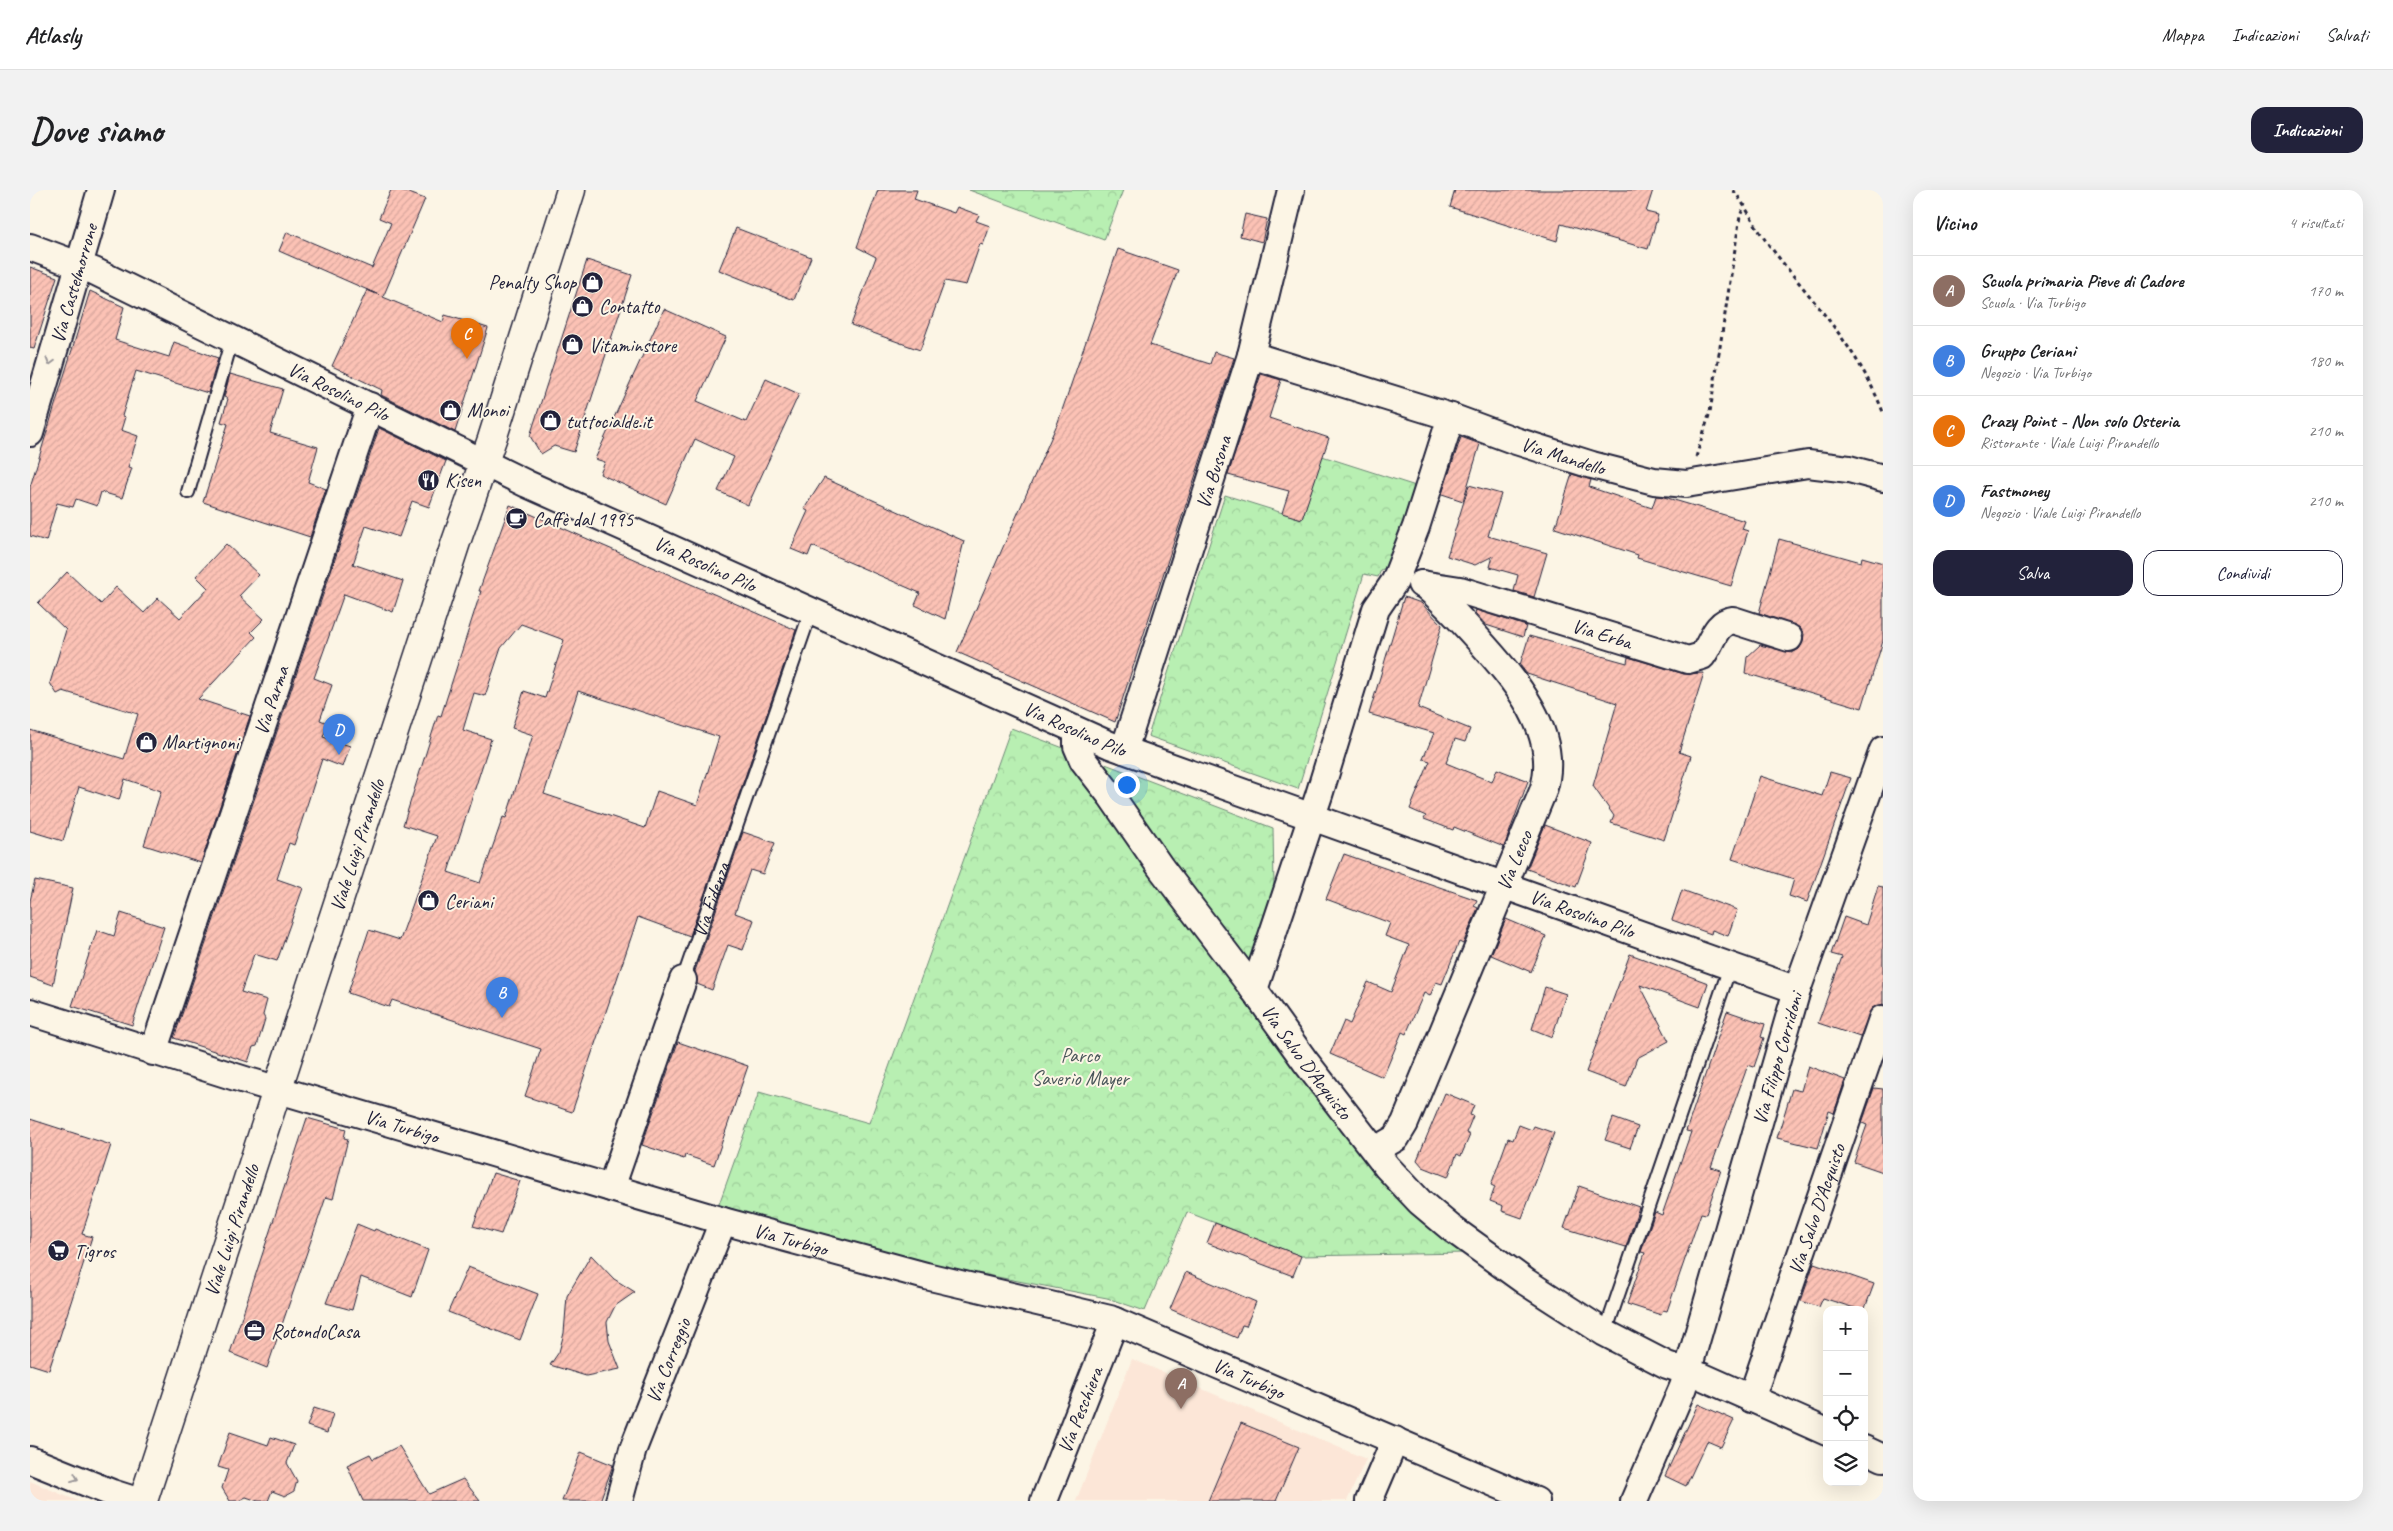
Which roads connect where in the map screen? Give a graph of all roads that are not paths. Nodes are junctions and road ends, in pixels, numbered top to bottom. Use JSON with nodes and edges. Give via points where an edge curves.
{"nodes":[{"id":1,"x":102,"y":190,"type":"edge"},
{"id":2,"x":571,"y":190,"type":"edge"},
{"id":3,"x":1290,"y":190,"type":"edge"},
{"id":4,"x":30,"y":247,"type":"edge"},
{"id":5,"x":79,"y":265,"type":"junction"},
{"id":6,"x":232,"y":339,"type":"junction"},
{"id":7,"x":1252,"y":355,"type":"junction"},
{"id":8,"x":370,"y":406,"type":"junction"},
{"id":9,"x":1451,"y":417,"type":"junction"},
{"id":10,"x":30,"y":433,"type":"edge"},
{"id":11,"x":484,"y":462,"type":"junction"},
{"id":12,"x":1883,"y":478,"type":"edge"},
{"id":13,"x":188,"y":492,"type":"dead end"},
{"id":14,"x":1397,"y":576,"type":"junction"},
{"id":15,"x":1423,"y":584,"type":"junction"},
{"id":16,"x":811,"y":611,"type":"junction"},
{"id":17,"x":1789,"y":638,"type":"dead end"},
{"id":18,"x":1077,"y":730,"type":"junction"},
{"id":19,"x":1124,"y":750,"type":"junction"},
{"id":20,"x":1883,"y":750,"type":"edge"},
{"id":21,"x":1311,"y":818,"type":"junction"},
{"id":22,"x":1504,"y":885,"type":"junction"},
{"id":23,"x":1730,"y":967,"type":"junction"},
{"id":24,"x":683,"y":980,"type":"joint"},
{"id":25,"x":1254,"y":990,"type":"junction"},
{"id":26,"x":1797,"y":990,"type":"junction"},
{"id":27,"x":30,"y":1012,"type":"edge"},
{"id":28,"x":1882,"y":1019,"type":"edge"},
{"id":29,"x":153,"y":1052,"type":"junction"},
{"id":30,"x":277,"y":1089,"type":"junction"},
{"id":31,"x":1375,"y":1150,"type":"junction"},
{"id":32,"x":611,"y":1188,"type":"junction"},
{"id":33,"x":723,"y":1221,"type":"junction"},
{"id":34,"x":1115,"y":1320,"type":"junction"},
{"id":35,"x":1605,"y":1333,"type":"junction"},
{"id":36,"x":1688,"y":1372,"type":"junction"},
{"id":37,"x":1751,"y":1399,"type":"junction"},
{"id":38,"x":1823,"y":1430,"type":"edge"},
{"id":39,"x":1395,"y":1440,"type":"junction"},
{"id":40,"x":1868,"y":1451,"type":"edge"},
{"id":41,"x":1883,"y":1458,"type":"edge"},
{"id":42,"x":30,"y":1460,"type":"edge"},
{"id":43,"x":137,"y":1501,"type":"edge"},
{"id":44,"x":142,"y":1501,"type":"edge"},
{"id":45,"x":619,"y":1501,"type":"edge"},
{"id":46,"x":1044,"y":1501,"type":"edge"},
{"id":47,"x":1369,"y":1501,"type":"edge"},
{"id":48,"x":1536,"y":1501,"type":"edge"},
{"id":49,"x":1634,"y":1501,"type":"edge"}],
"edges":[{"from":1,"to":5,"type":"street","name":"Via Castelmorrone"},
{"from":2,"to":11,"type":"main road","name":"Viale Luigi Pirandello"},
{"from":3,"to":7,"type":"street","name":"Via Busona"},
{"from":4,"to":5,"type":"street","name":"Via Rosolino Pilo"},
{"from":5,"to":6,"type":"street","name":"Via Rosolino Pilo"},
{"from":5,"to":10,"type":"street","name":"Via Castelmorrone","one_way":true},
{"from":6,"to":8,"type":"street","name":"Via Rosolino Pilo"},
{"from":6,"to":13,"type":"lane"},
{"from":7,"to":9,"type":"street","name":"Via Mandello"},
{"from":7,"to":19,"type":"street","name":"Via Busona"},
{"from":8,"to":11,"type":"street","name":"Via Rosolino Pilo"},
{"from":8,"to":29,"type":"street","name":"Via Parma"},
{"from":9,"to":12,"type":"street","name":"Via Mandello","via":[[1601,468],[1654,481],[1686,484],[1808,464],[1850,469]]},
{"from":9,"to":14,"type":"street","via":[[1423,508]]},
{"from":11,"to":16,"type":"street","name":"Via Rosolino Pilo"},
{"from":11,"to":30,"type":"main road","name":"Viale Luigi Pirandello"},
{"from":14,"to":15,"type":"street","name":"Via Erba"},
{"from":14,"to":21,"type":"street","via":[[1376,609]]},
{"from":15,"to":17,"type":"street","name":"Via Erba","via":[[1460,590],[1688,660],[1702,656],[1720,626],[1728,620]]},
{"from":15,"to":22,"type":"street","name":"Via Lecco","via":[[1516,682],[1533,713],[1546,752],[1546,780]]},
{"from":16,"to":18,"type":"street","name":"Via Rosolino Pilo"},
{"from":16,"to":24,"type":"lane","name":"Via Fidenza"},
{"from":18,"to":19,"type":"street","name":"Via Rosolino Pilo"},
{"from":18,"to":25,"type":"street","name":"Via Salvo D'Acquisto","via":[[1077,746],[1083,760]]},
{"from":19,"to":21,"type":"street","name":"Via Rosolino Pilo"},
{"from":20,"to":26,"type":"street","name":"Via Filippo Corridoni"},
{"from":21,"to":22,"type":"street","name":"Via Rosolino Pilo"},
{"from":21,"to":25,"type":"street"},
{"from":22,"to":23,"type":"street","name":"Via Rosolino Pilo"},
{"from":22,"to":31,"type":"street","name":"Via Lecco","via":[[1405,1123],[1396,1138]]},
{"from":23,"to":26,"type":"street","name":"Via Rosolino Pilo"},
{"from":23,"to":35,"type":"lane"},
{"from":24,"to":32,"type":"street","name":"Via Fidenza"},
{"from":25,"to":31,"type":"street","name":"Via Salvo D'Acquisto","via":[[1305,1062]]},
{"from":26,"to":36,"type":"street","name":"Via Filippo Corridoni"},
{"from":27,"to":29,"type":"street","name":"Via Turbigo"},
{"from":28,"to":37,"type":"street","name":"Via Salvo D'Acquisto"},
{"from":29,"to":30,"type":"street","name":"Via Turbigo"},
{"from":30,"to":32,"type":"street","name":"Via Turbigo"},
{"from":30,"to":44,"type":"main road","name":"Viale Luigi Pirandello"},
{"from":31,"to":35,"type":"street","name":"Via Salvo D'Acquisto","via":[[1409,1192],[1450,1228]]},
{"from":32,"to":33,"type":"street","name":"Via Turbigo"},
{"from":33,"to":34,"type":"street","name":"Via Turbigo","via":[[926,1276]]},
{"from":33,"to":45,"type":"street","name":"Via Correggio","via":[[632,1449]]},
{"from":34,"to":39,"type":"street","name":"Via Turbigo"},
{"from":34,"to":46,"type":"street","name":"Via Peschiera"},
{"from":35,"to":36,"type":"street","name":"Via Salvo D'Acquisto","via":[[1648,1356]]},
{"from":36,"to":37,"type":"street","name":"Via Salvo D'Acquisto"},
{"from":36,"to":49,"type":"street","name":"Via Filippo Corridoni"},
{"from":37,"to":38,"type":"street","name":"Via Salvo D'Acquisto"},
{"from":39,"to":47,"type":"street"},
{"from":39,"to":48,"type":"street","name":"Via Turbigo"},
{"from":40,"to":41,"type":"street"},
{"from":42,"to":43,"type":"street","one_way":true}]}
